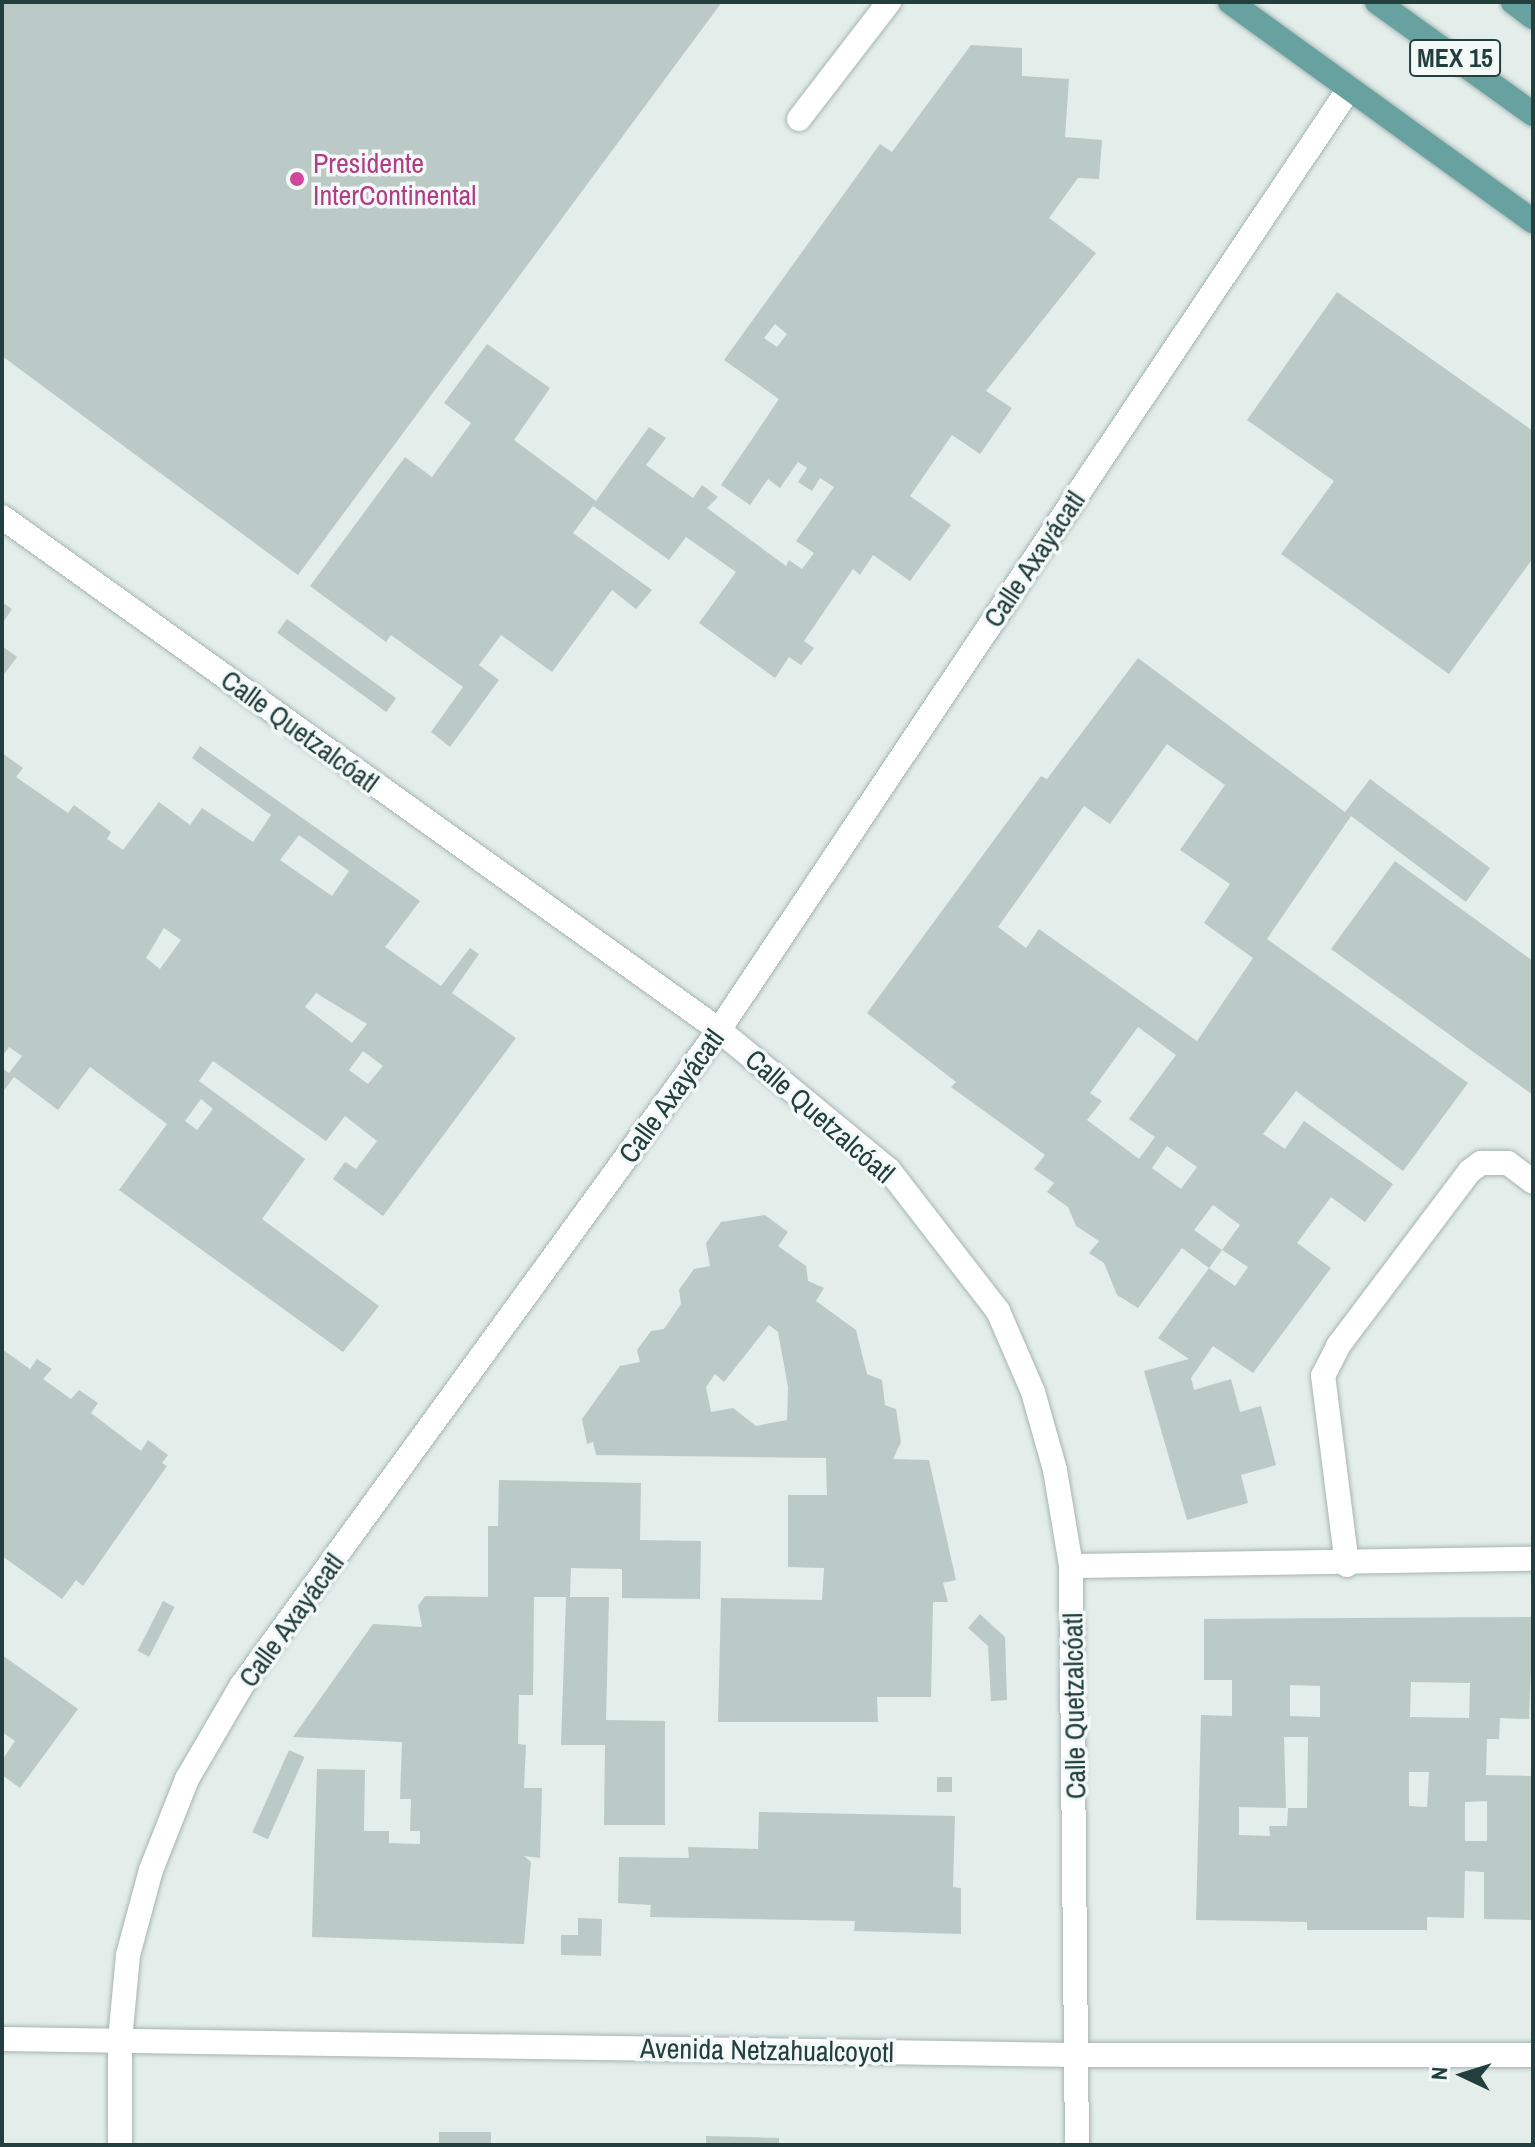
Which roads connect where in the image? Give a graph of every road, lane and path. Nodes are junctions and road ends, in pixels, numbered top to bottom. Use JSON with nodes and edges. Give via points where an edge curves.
{"nodes":[{"id":1,"x":889,"y":2,"type":"edge"},
{"id":2,"x":1230,"y":2,"type":"edge"},
{"id":3,"x":1377,"y":2,"type":"edge"},
{"id":4,"x":1513,"y":2,"type":"edge"},
{"id":5,"x":1533,"y":17,"type":"edge"},
{"id":6,"x":1349,"y":89,"type":"junction"},
{"id":7,"x":1533,"y":114,"type":"edge"},
{"id":8,"x":799,"y":119,"type":"dead end"},
{"id":9,"x":1533,"y":221,"type":"edge"},
{"id":10,"x":2,"y":517,"type":"edge"},
{"id":11,"x":719,"y":1030,"type":"junction"},
{"id":12,"x":1533,"y":1182,"type":"edge"},
{"id":13,"x":1533,"y":1559,"type":"edge"},
{"id":14,"x":1347,"y":1565,"type":"junction"},
{"id":15,"x":1071,"y":1566,"type":"junction"},
{"id":16,"x":2,"y":2039,"type":"edge"},
{"id":17,"x":120,"y":2040,"type":"junction"},
{"id":18,"x":1078,"y":2055,"type":"junction"},
{"id":19,"x":1533,"y":2055,"type":"edge"},
{"id":20,"x":120,"y":2145,"type":"edge"},
{"id":21,"x":1077,"y":2145,"type":"edge"}],
"edges":[{"from":1,"to":8,"type":"street"},
{"from":2,"to":6,"type":"main road"},
{"from":3,"to":7,"type":"main road","number":"MEX 15"},
{"from":4,"to":5,"type":"main road","number":"MEX 15"},
{"from":6,"to":9,"type":"main road"},
{"from":6,"to":11,"type":"street","name":"Calle Axayácatl"},
{"from":10,"to":11,"type":"street","name":"Calle Quetzalcóatl"},
{"from":11,"to":15,"type":"street","name":"Calle Quetzalcóatl","via":[[889,1170],[998,1311],[1033,1392],[1055,1470]]},
{"from":11,"to":17,"type":"street","name":"Calle Axayácatl","via":[[242,1685],[187,1779],[151,1870],[128,1955]]},
{"from":12,"to":14,"type":"street","via":[[1508,1163],[1481,1163],[1470,1171],[1338,1346],[1323,1376]]},
{"from":13,"to":14,"type":"street"},
{"from":14,"to":15,"type":"street"},
{"from":15,"to":18,"type":"street","name":"Calle Quetzalcóatl"},
{"from":16,"to":17,"type":"street","name":"Avenida Netzahualcoyotl"},
{"from":17,"to":18,"type":"street","name":"Avenida Netzahualcoyotl"},
{"from":17,"to":20,"type":"street","name":"Calle Axayácatl"},
{"from":18,"to":19,"type":"street","name":"Avenida Netzahualcoyotl"},
{"from":18,"to":21,"type":"street","name":"Calle Quetzalcóatl"}]}
